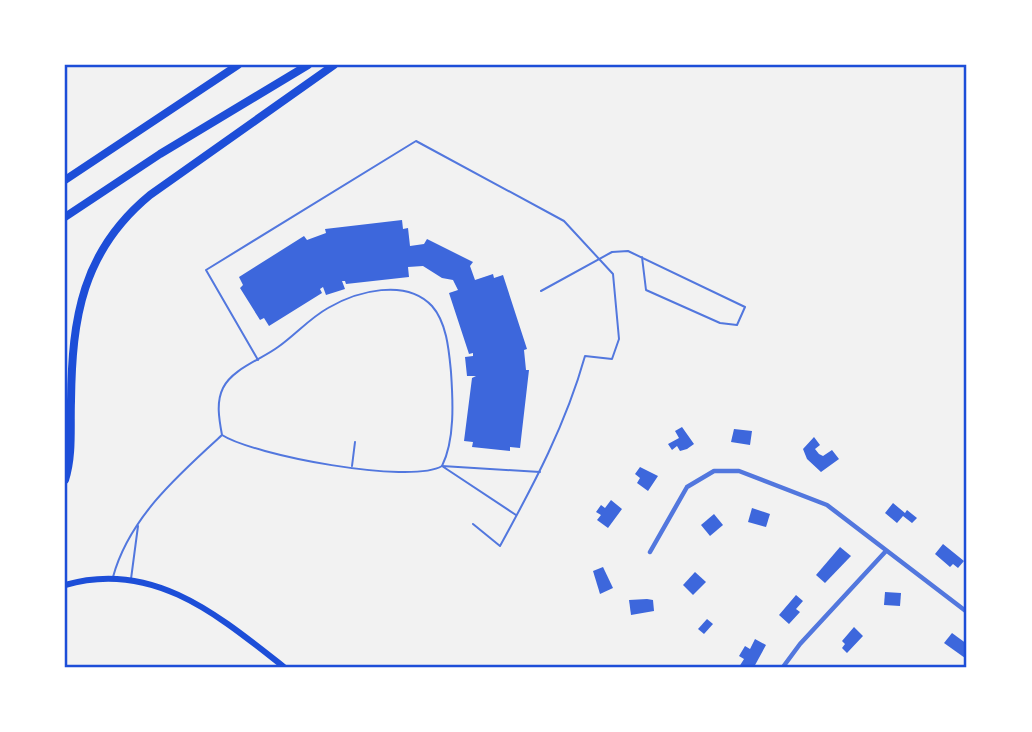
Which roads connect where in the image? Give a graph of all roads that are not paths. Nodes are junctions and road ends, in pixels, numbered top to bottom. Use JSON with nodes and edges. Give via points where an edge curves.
{"nodes":[{"id":1,"x":238,"y":65,"type":"edge"},
{"id":2,"x":309,"y":65,"type":"edge"},
{"id":3,"x":334,"y":65,"type":"edge"},
{"id":4,"x":65,"y":180,"type":"edge"},
{"id":5,"x":65,"y":217,"type":"edge"},
{"id":6,"x":642,"y":257,"type":"junction"},
{"id":7,"x":599,"y":259,"type":"junction"},
{"id":8,"x":541,"y":291,"type":"dead end"},
{"id":9,"x":258,"y":360,"type":"junction"},
{"id":10,"x":222,"y":435,"type":"junction"},
{"id":11,"x":355,"y":442,"type":"dead end"},
{"id":12,"x":442,"y":466,"type":"junction"},
{"id":13,"x":352,"y":467,"type":"junction"},
{"id":14,"x":540,"y":472,"type":"junction"},
{"id":15,"x":65,"y":480,"type":"edge"},
{"id":16,"x":517,"y":516,"type":"junction"},
{"id":17,"x":473,"y":524,"type":"dead end"},
{"id":18,"x":138,"y":525,"type":"junction"},
{"id":19,"x":886,"y":551,"type":"junction"},
{"id":20,"x":650,"y":552,"type":"dead end"},
{"id":21,"x":113,"y":578,"type":"junction"},
{"id":22,"x":131,"y":579,"type":"junction"},
{"id":23,"x":65,"y":585,"type":"edge"},
{"id":24,"x":967,"y":612,"type":"edge"},
{"id":25,"x":284,"y":667,"type":"edge"},
{"id":26,"x":783,"y":667,"type":"edge"}],
"edges":[{"from":1,"to":4,"type":"highway"},
{"from":2,"to":5,"type":"highway"},
{"from":3,"to":15,"type":"highway","via":[[150,195],[105,245],[87,277],[73,330]]},
{"from":6,"to":6,"type":"lane","via":[[745,307],[737,325],[720,323],[646,290]]},
{"from":6,"to":7,"type":"lane","via":[[628,251]]},
{"from":7,"to":8,"type":"lane"},
{"from":7,"to":9,"type":"lane","via":[[564,221],[416,141],[206,270]]},
{"from":7,"to":14,"type":"lane","via":[[613,274],[620,339],[612,359],[584,356],[571,405]]},
{"from":9,"to":10,"type":"lane","via":[[224,385],[219,398]]},
{"from":9,"to":12,"type":"lane","via":[[340,301],[383,290],[403,290],[421,298],[433,308],[449,351],[452,402]]},
{"from":10,"to":13,"type":"lane","via":[[246,446]]},
{"from":10,"to":18,"type":"lane","via":[[183,470]]},
{"from":11,"to":13,"type":"lane"},
{"from":12,"to":13,"type":"lane","via":[[407,473]]},
{"from":12,"to":14,"type":"lane"},
{"from":12,"to":16,"type":"lane"},
{"from":14,"to":16,"type":"lane"},
{"from":16,"to":17,"type":"lane","via":[[500,546]]},
{"from":18,"to":21,"type":"lane","via":[[125,542]]},
{"from":18,"to":22,"type":"lane"},
{"from":19,"to":20,"type":"street","via":[[827,505],[726,469],[702,475],[687,487]]},
{"from":19,"to":24,"type":"street"},
{"from":19,"to":26,"type":"street"},
{"from":21,"to":22,"type":"main road"},
{"from":21,"to":23,"type":"main road"},
{"from":22,"to":25,"type":"main road","via":[[166,588],[199,604]]}]}
